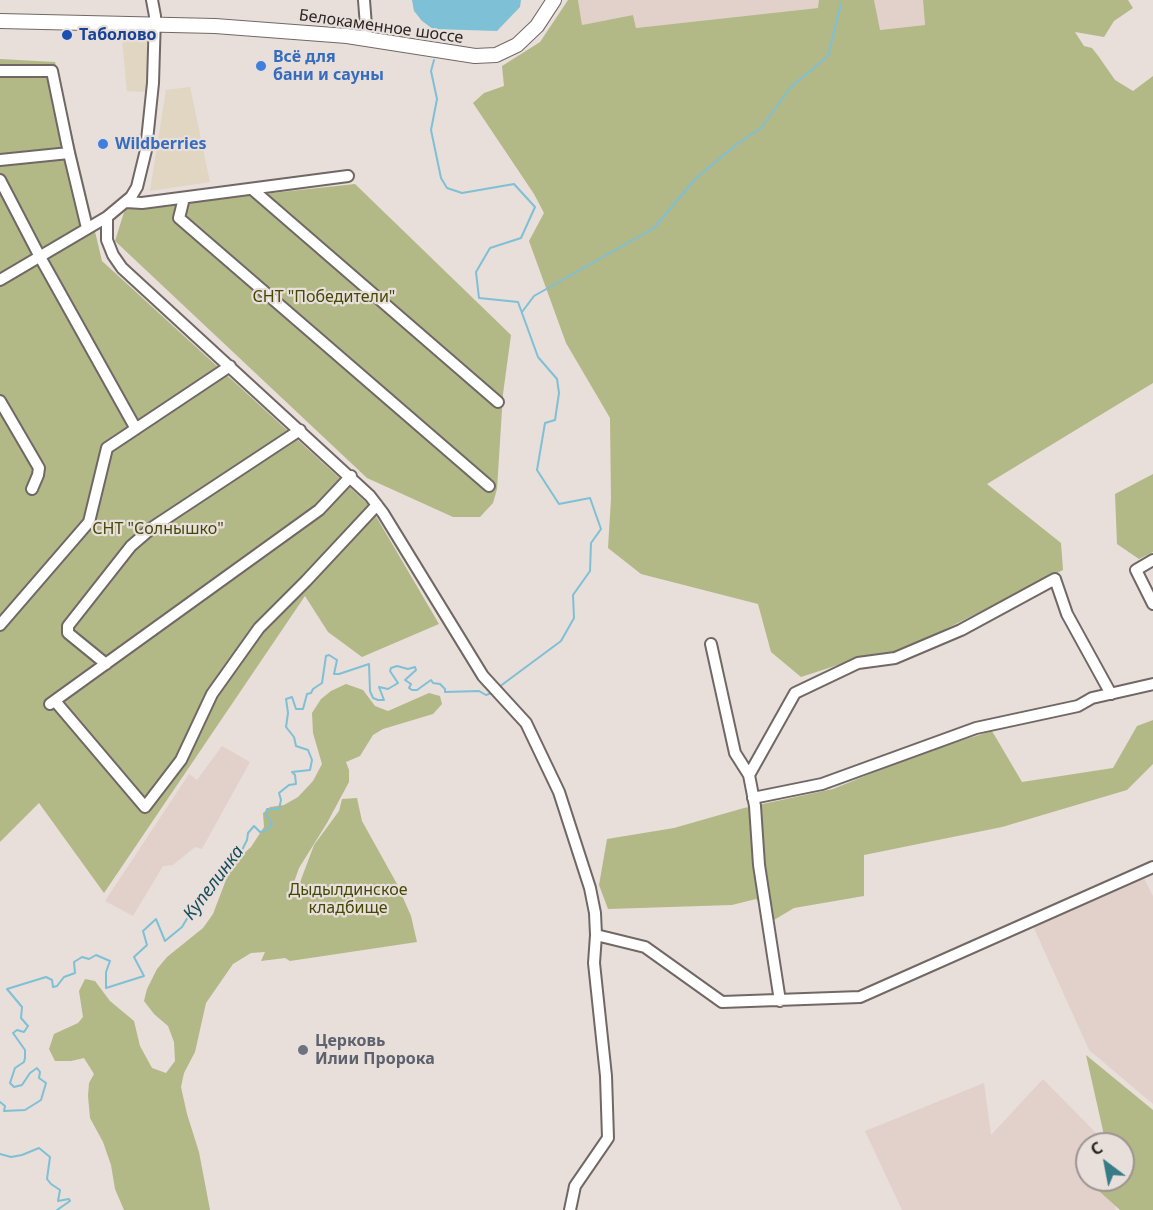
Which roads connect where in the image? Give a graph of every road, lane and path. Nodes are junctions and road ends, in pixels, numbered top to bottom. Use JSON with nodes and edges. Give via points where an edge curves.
{"nodes":[{"id":1,"x":153,"y":0,"type":"edge"},
{"id":2,"x":364,"y":0,"type":"edge"},
{"id":3,"x":554,"y":0,"type":"edge"},
{"id":4,"x":0,"y":21,"type":"edge"},
{"id":5,"x":155,"y":24,"type":"junction"},
{"id":6,"x":367,"y":39,"type":"junction"},
{"id":7,"x":0,"y":71,"type":"edge"},
{"id":8,"x":69,"y":153,"type":"junction"},
{"id":9,"x":0,"y":160,"type":"edge"},
{"id":10,"x":348,"y":176,"type":"dead end"},
{"id":11,"x":0,"y":180,"type":"edge"},
{"id":12,"x":252,"y":189,"type":"junction"},
{"id":13,"x":184,"y":198,"type":"junction"},
{"id":14,"x":126,"y":202,"type":"junction"},
{"id":15,"x":107,"y":217,"type":"junction"},
{"id":16,"x":87,"y":228,"type":"junction"},
{"id":17,"x":40,"y":257,"type":"junction"},
{"id":18,"x":0,"y":280,"type":"edge"},
{"id":19,"x":230,"y":366,"type":"junction"},
{"id":20,"x":0,"y":401,"type":"edge"},
{"id":21,"x":498,"y":402,"type":"dead end"},
{"id":22,"x":136,"y":429,"type":"junction"},
{"id":23,"x":300,"y":430,"type":"junction"},
{"id":24,"x":351,"y":476,"type":"junction"},
{"id":25,"x":489,"y":486,"type":"dead end"},
{"id":26,"x":32,"y":489,"type":"dead end"},
{"id":27,"x":377,"y":505,"type":"junction"},
{"id":28,"x":1153,"y":560,"type":"edge"},
{"id":29,"x":1153,"y":604,"type":"edge"},
{"id":30,"x":0,"y":625,"type":"edge"},
{"id":31,"x":711,"y":644,"type":"dead end"},
{"id":32,"x":106,"y":664,"type":"junction"},
{"id":33,"x":1153,"y":684,"type":"edge"},
{"id":34,"x":1111,"y":694,"type":"junction"},
{"id":35,"x":750,"y":774,"type":"junction"},
{"id":36,"x":753,"y":798,"type":"junction"},
{"id":37,"x":1153,"y":867,"type":"edge"},
{"id":38,"x":596,"y":935,"type":"junction"},
{"id":39,"x":780,"y":1001,"type":"junction"},
{"id":40,"x":570,"y":1210,"type":"edge"}],
"edges":[{"from":1,"to":5,"type":"street"},
{"from":2,"to":6,"type":"street"},
{"from":3,"to":6,"type":"main road","name":"Белокаменное шоссе","via":[[537,26],[517,45],[496,55],[475,56]]},
{"from":4,"to":5,"type":"main road","name":"Белокаменное шоссе"},
{"from":5,"to":6,"type":"main road","name":"Белокаменное шоссе"},
{"from":5,"to":14,"type":"street","via":[[146,150],[137,187]]},
{"from":7,"to":8,"type":"street","via":[[52,71]]},
{"from":8,"to":9,"type":"street"},
{"from":8,"to":16,"type":"street"},
{"from":10,"to":12,"type":"street"},
{"from":11,"to":17,"type":"street"},
{"from":12,"to":13,"type":"street"},
{"from":12,"to":21,"type":"street"},
{"from":13,"to":14,"type":"street"},
{"from":13,"to":25,"type":"street","via":[[179,218]]},
{"from":14,"to":15,"type":"street"},
{"from":15,"to":16,"type":"street"},
{"from":15,"to":19,"type":"street","via":[[107,240],[122,268]]},
{"from":16,"to":17,"type":"street"},
{"from":17,"to":18,"type":"street"},
{"from":17,"to":22,"type":"street"},
{"from":19,"to":22,"type":"street"},
{"from":19,"to":23,"type":"street"},
{"from":20,"to":26,"type":"street","via":[[39,468]]},
{"from":22,"to":30,"type":"street","via":[[107,448],[89,522]]},
{"from":23,"to":24,"type":"street"},
{"from":23,"to":32,"type":"street","via":[[153,527],[131,546],[68,626],[68,633]]},
{"from":24,"to":27,"type":"street"},
{"from":24,"to":32,"type":"street","via":[[319,510]]},
{"from":27,"to":32,"type":"street","via":[[259,628],[212,694],[181,760],[145,807],[53,703]]},
{"from":27,"to":38,"type":"street","via":[[490,684],[526,723],[559,792],[590,888]]},
{"from":28,"to":29,"type":"street","via":[[1136,570]]},
{"from":31,"to":35,"type":"street","via":[[735,753]]},
{"from":33,"to":34,"type":"street"},
{"from":34,"to":35,"type":"street","via":[[1068,614],[1055,579],[961,630],[895,658],[858,663],[795,693]]},
{"from":34,"to":36,"type":"street","via":[[1078,706],[976,728],[822,784]]},
{"from":35,"to":36,"type":"street"},
{"from":36,"to":39,"type":"street"},
{"from":37,"to":39,"type":"street","via":[[860,997]]},
{"from":38,"to":39,"type":"street","via":[[645,947],[722,1002]]},
{"from":38,"to":40,"type":"street","via":[[594,963],[608,1137],[575,1186]]}]}
